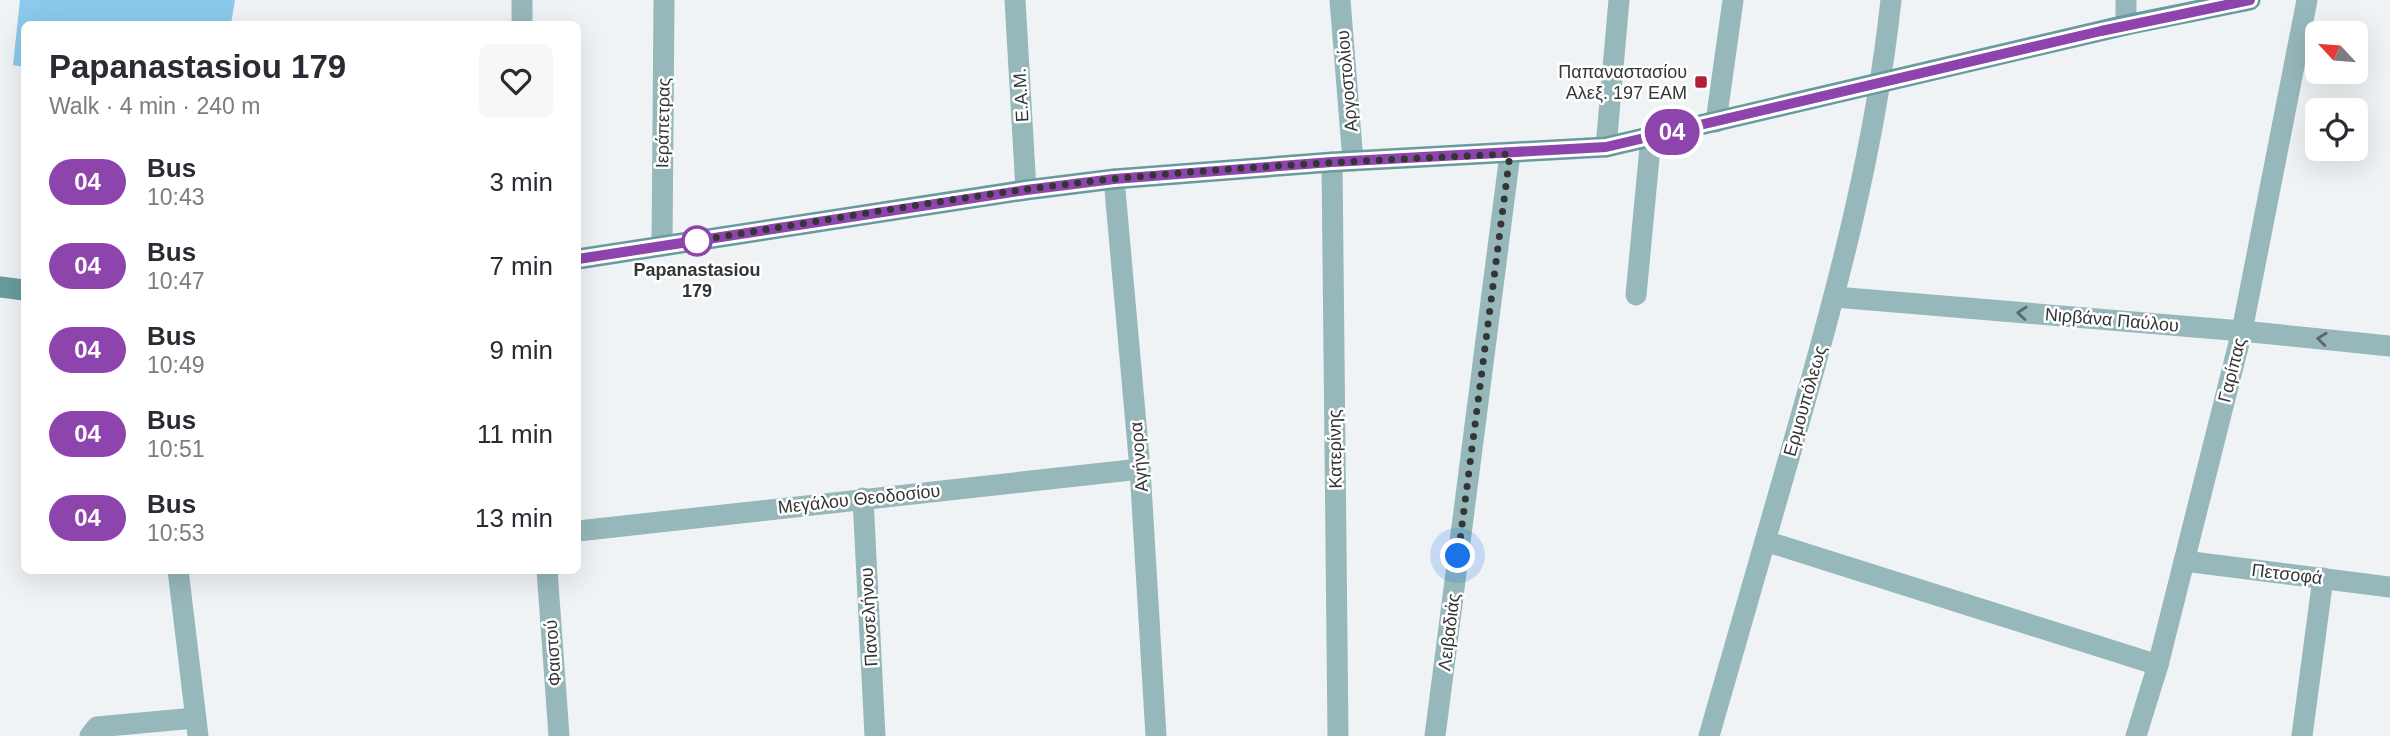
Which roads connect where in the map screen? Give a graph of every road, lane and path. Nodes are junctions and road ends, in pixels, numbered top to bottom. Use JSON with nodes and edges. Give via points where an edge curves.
{"nodes":[{"id":1,"x":522,"y":0,"type":"edge"},
{"id":2,"x":664,"y":0,"type":"edge"},
{"id":3,"x":1015,"y":0,"type":"edge"},
{"id":4,"x":1340,"y":0,"type":"edge"},
{"id":5,"x":1619,"y":0,"type":"edge"},
{"id":6,"x":1733,"y":0,"type":"edge"},
{"id":7,"x":1891,"y":0,"type":"edge"},
{"id":8,"x":2126,"y":0,"type":"edge"},
{"id":9,"x":2250,"y":0,"type":"edge"},
{"id":10,"x":2307,"y":0,"type":"edge"},
{"id":11,"x":522,"y":21,"type":"edge"},
{"id":12,"x":2126,"y":25,"type":"junction"},
{"id":13,"x":1882,"y":72,"type":"junction"},
{"id":14,"x":1716,"y":122,"type":"junction"},
{"id":15,"x":1651,"y":137,"type":"junction"},
{"id":16,"x":1606,"y":147,"type":"junction"},
{"id":17,"x":1510,"y":154,"type":"junction"},
{"id":18,"x":1343,"y":162,"type":"junction"},
{"id":19,"x":1114,"y":179,"type":"junction"},
{"id":20,"x":1026,"y":190,"type":"junction"},
{"id":21,"x":662,"y":246,"type":"junction"},
{"id":22,"x":581,"y":259,"type":"edge"},
{"id":23,"x":0,"y":287,"type":"edge"},
{"id":24,"x":21,"y":290,"type":"edge"},
{"id":25,"x":1636,"y":295,"type":"dead end"},
{"id":26,"x":1835,"y":297,"type":"junction"},
{"id":27,"x":2242,"y":331,"type":"junction"},
{"id":28,"x":2390,"y":346,"type":"edge"},
{"id":29,"x":1140,"y":469,"type":"junction"},
{"id":30,"x":863,"y":498,"type":"junction"},
{"id":31,"x":581,"y":531,"type":"edge"},
{"id":32,"x":1765,"y":541,"type":"junction"},
{"id":33,"x":2184,"y":561,"type":"junction"},
{"id":34,"x":178,"y":574,"type":"edge"},
{"id":35,"x":547,"y":574,"type":"edge"},
{"id":36,"x":2323,"y":578,"type":"junction"},
{"id":37,"x":2390,"y":587,"type":"edge"},
{"id":38,"x":2158,"y":665,"type":"junction"},
{"id":39,"x":197,"y":727,"type":"edge"},
{"id":40,"x":90,"y":736,"type":"edge"},
{"id":41,"x":559,"y":736,"type":"edge"},
{"id":42,"x":875,"y":736,"type":"edge"},
{"id":43,"x":1156,"y":736,"type":"edge"},
{"id":44,"x":1338,"y":736,"type":"edge"},
{"id":45,"x":1435,"y":736,"type":"edge"},
{"id":46,"x":1709,"y":736,"type":"edge"},
{"id":47,"x":2136,"y":736,"type":"edge"},
{"id":48,"x":2302,"y":736,"type":"edge"}],
"edges":[{"from":1,"to":11,"type":"street"},
{"from":2,"to":21,"type":"street","name":"Ιεράπετρας"},
{"from":3,"to":20,"type":"street","name":"Ε.Α.Μ."},
{"from":4,"to":18,"type":"street","name":"Αργοστολίου"},
{"from":5,"to":16,"type":"street"},
{"from":6,"to":14,"type":"street"},
{"from":7,"to":13,"type":"street","name":"Ερμουπόλεως"},
{"from":8,"to":12,"type":"street"},
{"from":9,"to":12,"type":"main road"},
{"from":10,"to":27,"type":"street","name":"Γαρίπας"},
{"from":12,"to":13,"type":"main road"},
{"from":13,"to":14,"type":"main road"},
{"from":13,"to":26,"type":"street","name":"Ερμουπόλεως","via":[[1859,201]]},
{"from":14,"to":15,"type":"main road"},
{"from":15,"to":16,"type":"main road"},
{"from":15,"to":25,"type":"street"},
{"from":16,"to":17,"type":"main road"},
{"from":17,"to":18,"type":"main road"},
{"from":17,"to":45,"type":"street","name":"Λειβαδιάς"},
{"from":18,"to":19,"type":"main road"},
{"from":18,"to":44,"type":"street","name":"Κατερίνης"},
{"from":19,"to":20,"type":"main road"},
{"from":19,"to":29,"type":"street","name":"Αγήνορα"},
{"from":20,"to":21,"type":"main road"},
{"from":21,"to":22,"type":"main road"},
{"from":23,"to":24,"type":"main road"},
{"from":27,"to":26,"type":"street","name":"Νιρβάνα Παύλου","one_way":true},
{"from":26,"to":32,"type":"street","name":"Ερμουπόλεως"},
{"from":28,"to":27,"type":"street","name":"Νιρβάνα Παύλου","one_way":true},
{"from":27,"to":33,"type":"street","name":"Γαρίπας"},
{"from":29,"to":30,"type":"street","name":"Μεγάλου Θεοδοσίου"},
{"from":29,"to":43,"type":"street","name":"Αγήνορα"},
{"from":30,"to":31,"type":"street","name":"Μεγάλου Θεοδοσίου"},
{"from":30,"to":42,"type":"street","name":"Πανσελήνου"},
{"from":32,"to":38,"type":"street"},
{"from":32,"to":46,"type":"street","name":"Ερμουπόλεως"},
{"from":33,"to":36,"type":"street","name":"Πετσοφά"},
{"from":33,"to":38,"type":"street","name":"Γαρίπας"},
{"from":34,"to":39,"type":"street"},
{"from":35,"to":41,"type":"street","name":"Φαιστού"},
{"from":36,"to":37,"type":"street","name":"Πετσοφά"},
{"from":36,"to":48,"type":"street"},
{"from":38,"to":47,"type":"street","name":"Γαρίπας"},
{"from":39,"to":40,"type":"street","via":[[97,727]]}]}
